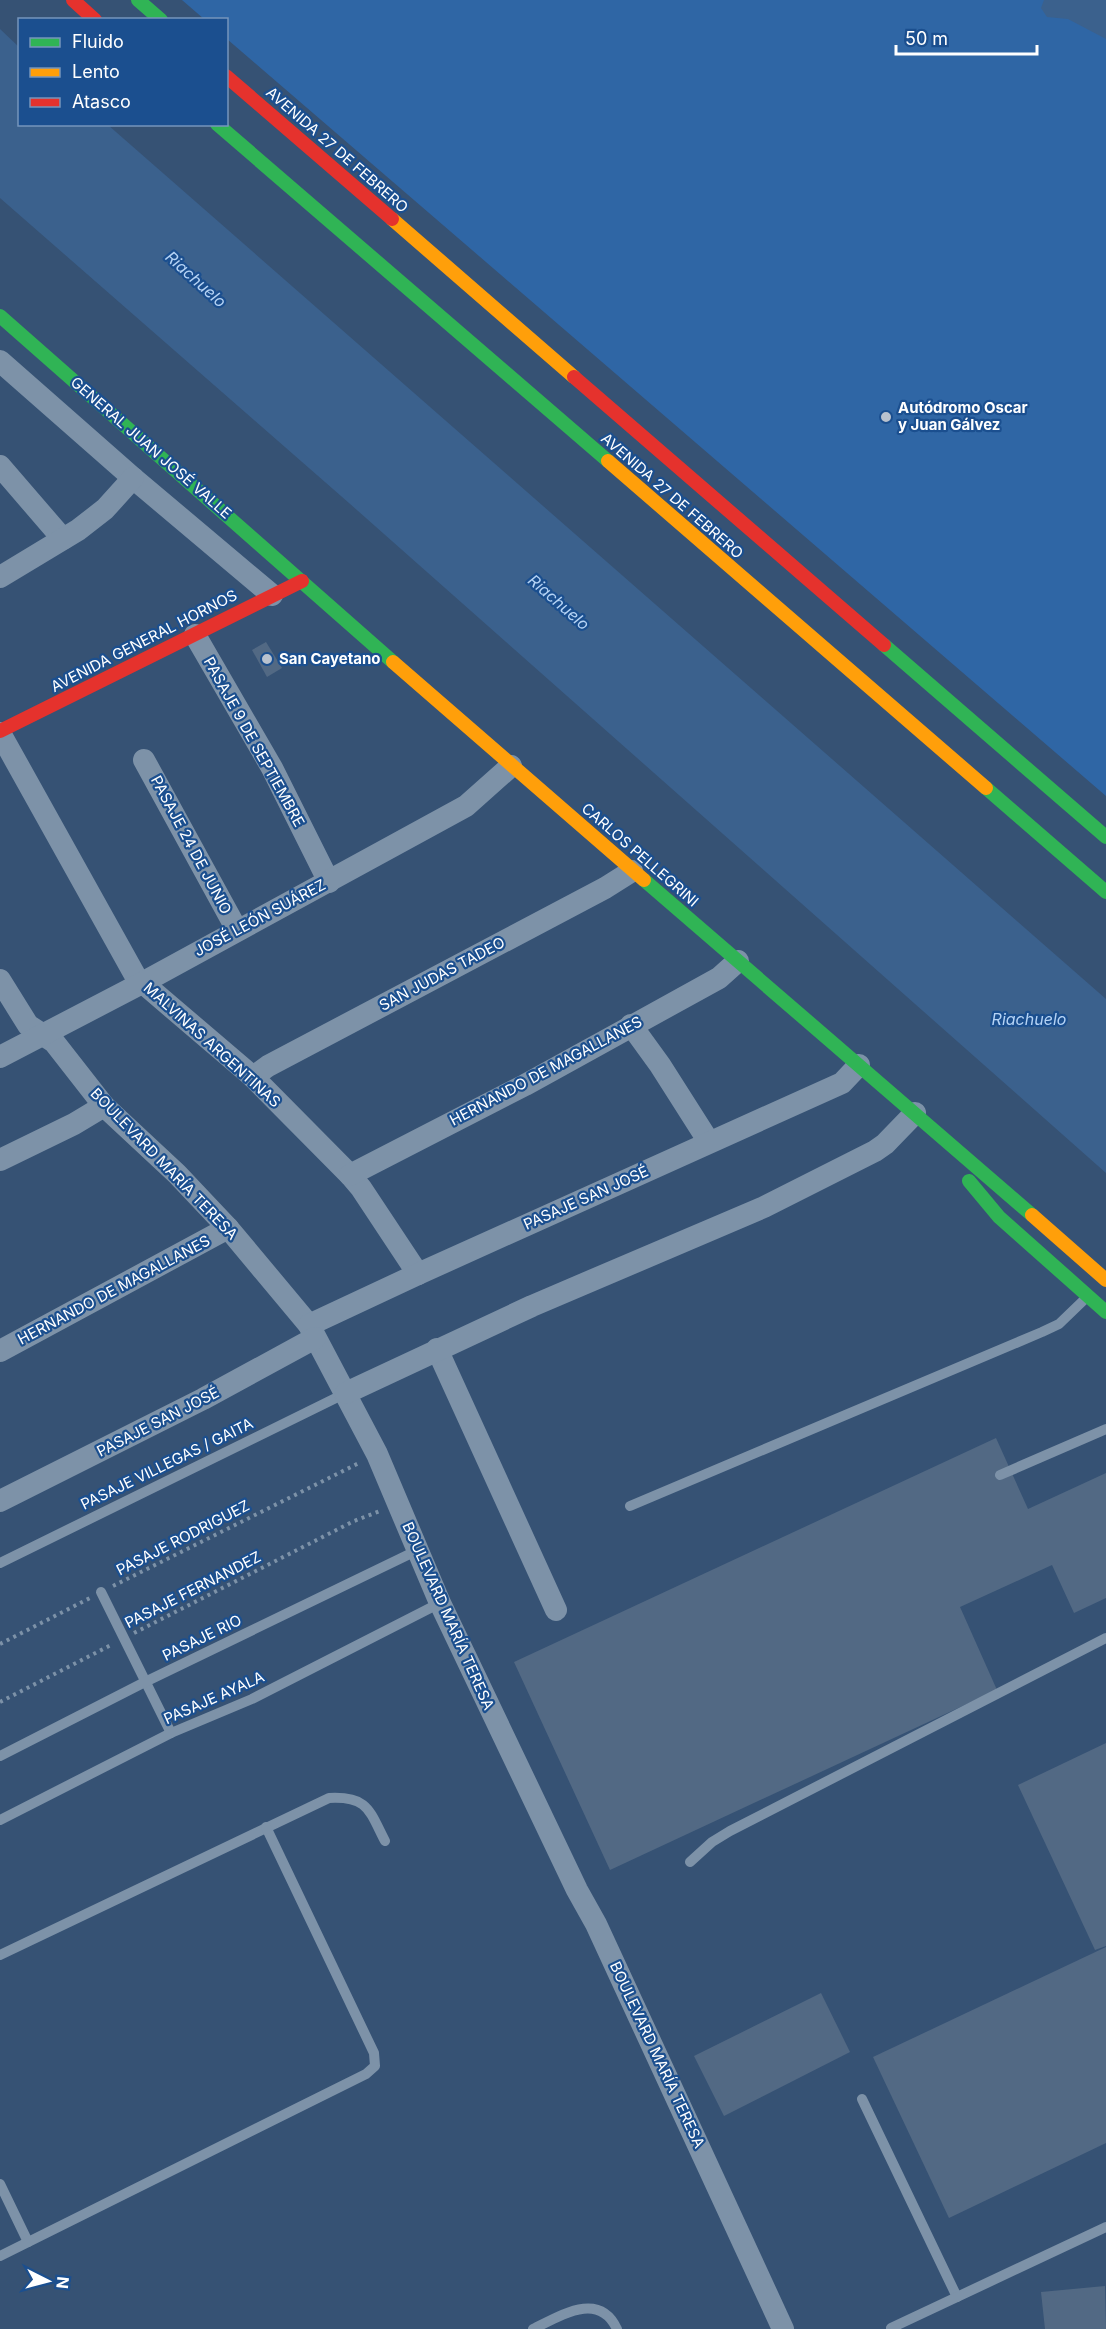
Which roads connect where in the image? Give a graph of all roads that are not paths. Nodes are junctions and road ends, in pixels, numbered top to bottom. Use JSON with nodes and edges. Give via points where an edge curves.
{"nodes":[{"id":1,"x":73,"y":0,"type":"edge"},
{"id":2,"x":138,"y":0,"type":"edge"},
{"id":3,"x":94,"y":18,"type":"edge"},
{"id":4,"x":159,"y":18,"type":"edge"},
{"id":5,"x":228,"y":78,"type":"edge"},
{"id":6,"x":219,"y":126,"type":"edge"},
{"id":7,"x":0,"y":316,"type":"edge"},
{"id":8,"x":0,"y":361,"type":"edge"},
{"id":9,"x":0,"y":466,"type":"edge"},
{"id":10,"x":133,"y":478,"type":"junction"},
{"id":11,"x":63,"y":539,"type":"junction"},
{"id":12,"x":0,"y":577,"type":"edge"},
{"id":13,"x":302,"y":581,"type":"junction"},
{"id":14,"x":272,"y":595,"type":"junction"},
{"id":15,"x":195,"y":635,"type":"junction"},
{"id":16,"x":0,"y":732,"type":"edge"},
{"id":17,"x":144,"y":760,"type":"dead end"},
{"id":18,"x":511,"y":766,"type":"junction"},
{"id":19,"x":1106,"y":837,"type":"edge"},
{"id":20,"x":632,"y":871,"type":"junction"},
{"id":21,"x":329,"y":882,"type":"junction"},
{"id":22,"x":1106,"y":892,"type":"edge"},
{"id":23,"x":237,"y":930,"type":"junction"},
{"id":24,"x":738,"y":961,"type":"junction"},
{"id":25,"x":0,"y":980,"type":"edge"},
{"id":26,"x":142,"y":983,"type":"junction"},
{"id":27,"x":631,"y":1025,"type":"junction"},
{"id":28,"x":44,"y":1034,"type":"junction"},
{"id":29,"x":0,"y":1057,"type":"edge"},
{"id":30,"x":859,"y":1065,"type":"junction"},
{"id":31,"x":252,"y":1077,"type":"junction"},
{"id":32,"x":104,"y":1106,"type":"junction"},
{"id":33,"x":915,"y":1113,"type":"junction"},
{"id":34,"x":709,"y":1143,"type":"junction"},
{"id":35,"x":959,"y":1152,"type":"junction"},
{"id":36,"x":0,"y":1160,"type":"edge"},
{"id":37,"x":350,"y":1175,"type":"junction"},
{"id":38,"x":228,"y":1228,"type":"junction"},
{"id":39,"x":418,"y":1274,"type":"junction"},
{"id":40,"x":1106,"y":1280,"type":"edge"},
{"id":41,"x":1088,"y":1296,"type":"junction"},
{"id":42,"x":1106,"y":1312,"type":"edge"},
{"id":43,"x":312,"y":1332,"type":"junction"},
{"id":44,"x":437,"y":1349,"type":"junction"},
{"id":45,"x":0,"y":1351,"type":"edge"},
{"id":46,"x":346,"y":1393,"type":"junction"},
{"id":47,"x":1106,"y":1429,"type":"edge"},
{"id":48,"x":1000,"y":1475,"type":"dead end"},
{"id":49,"x":0,"y":1502,"type":"edge"},
{"id":50,"x":630,"y":1506,"type":"dead end"},
{"id":51,"x":418,"y":1550,"type":"junction"},
{"id":52,"x":0,"y":1563,"type":"edge"},
{"id":53,"x":101,"y":1592,"type":"road end"},
{"id":54,"x":440,"y":1603,"type":"junction"},
{"id":55,"x":556,"y":1610,"type":"dead end"},
{"id":56,"x":1106,"y":1638,"type":"edge"},
{"id":57,"x":145,"y":1682,"type":"junction"},
{"id":58,"x":171,"y":1733,"type":"junction"},
{"id":59,"x":0,"y":1756,"type":"edge"},
{"id":60,"x":0,"y":1820,"type":"edge"},
{"id":61,"x":266,"y":1827,"type":"junction"},
{"id":62,"x":385,"y":1841,"type":"dead end"},
{"id":63,"x":690,"y":1862,"type":"dead end"},
{"id":64,"x":0,"y":1955,"type":"edge"},
{"id":65,"x":862,"y":2099,"type":"dead end"},
{"id":66,"x":0,"y":2184,"type":"edge"},
{"id":67,"x":1106,"y":2227,"type":"edge"},
{"id":68,"x":28,"y":2242,"type":"junction"},
{"id":69,"x":0,"y":2256,"type":"edge"},
{"id":70,"x":957,"y":2297,"type":"junction"},
{"id":71,"x":891,"y":2328,"type":"edge"},
{"id":72,"x":533,"y":2329,"type":"edge"},
{"id":73,"x":617,"y":2329,"type":"edge"},
{"id":74,"x":783,"y":2329,"type":"edge"}],
"edges":[{"from":1,"to":3,"type":"main road"},
{"from":2,"to":4,"type":"main road"},
{"from":5,"to":19,"type":"main road","name":"AVENIDA 27 DE FEBRERO"},
{"from":6,"to":22,"type":"main road","name":"AVENIDA 27 DE FEBRERO"},
{"from":7,"to":13,"type":"main road","name":"GENERAL JUAN JOSÉ VALLE"},
{"from":8,"to":10,"type":"street"},
{"from":9,"to":11,"type":"street"},
{"from":10,"to":11,"type":"street","via":[[105,509]]},
{"from":10,"to":14,"type":"street"},
{"from":11,"to":12,"type":"street"},
{"from":13,"to":14,"type":"main road","name":"AVENIDA GENERAL HORNOS"},
{"from":13,"to":18,"type":"main road","name":"CARLOS PELLEGRINI"},
{"from":14,"to":15,"type":"main road","name":"AVENIDA GENERAL HORNOS"},
{"from":15,"to":16,"type":"main road","name":"AVENIDA GENERAL HORNOS"},
{"from":15,"to":21,"type":"street","name":"PASAJE 9 DE SEPTIEMBRE","via":[[272,768]]},
{"from":16,"to":26,"type":"street","name":"MALVINAS ARGENTINAS","via":[[131,970]]},
{"from":17,"to":23,"type":"street","name":"PASAJE 24 DE JUNIO"},
{"from":18,"to":20,"type":"main road","name":"CARLOS PELLEGRINI"},
{"from":18,"to":21,"type":"street","name":"JOSÉ LEÓN SUÁREZ","via":[[466,806]]},
{"from":20,"to":24,"type":"main road","name":"CARLOS PELLEGRINI"},
{"from":20,"to":31,"type":"street","name":"SAN JUDAS TADEO"},
{"from":21,"to":23,"type":"street","name":"JOSÉ LEÓN SUÁREZ"},
{"from":23,"to":26,"type":"street","name":"JOSÉ LEÓN SUÁREZ"},
{"from":24,"to":27,"type":"street","name":"HERNANDO DE MAGALLANES","via":[[719,978]]},
{"from":24,"to":30,"type":"main road","name":"CARLOS PELLEGRINI"},
{"from":25,"to":28,"type":"street","name":"BOULEVARD MARÍA TERESA","via":[[21,1016]]},
{"from":26,"to":28,"type":"street","name":"JOSÉ LEÓN SUÁREZ"},
{"from":26,"to":31,"type":"street","name":"MALVINAS ARGENTINAS"},
{"from":27,"to":34,"type":"street"},
{"from":27,"to":37,"type":"street","name":"HERNANDO DE MAGALLANES"},
{"from":28,"to":29,"type":"street","name":"JOSÉ LEÓN SUÁREZ"},
{"from":28,"to":32,"type":"street","name":"BOULEVARD MARÍA TERESA"},
{"from":30,"to":33,"type":"main road","name":"CARLOS PELLEGRINI"},
{"from":30,"to":34,"type":"street","name":"PASAJE SAN JOSÉ","via":[[842,1083]]},
{"from":31,"to":37,"type":"street","name":"MALVINAS ARGENTINAS"},
{"from":32,"to":36,"type":"street"},
{"from":32,"to":38,"type":"street","name":"BOULEVARD MARÍA TERESA"},
{"from":33,"to":35,"type":"main road","name":"CARLOS PELLEGRINI"},
{"from":33,"to":44,"type":"street","via":[[875,1151],[774,1202]]},
{"from":34,"to":39,"type":"street","name":"PASAJE SAN JOSÉ"},
{"from":35,"to":40,"type":"main road","name":"CARLOS PELLEGRINI"},
{"from":35,"to":41,"type":"main road","name":"CARLOS PELLEGRINI","via":[[966,1176],[980,1196]]},
{"from":37,"to":39,"type":"street","name":"MALVINAS ARGENTINAS"},
{"from":38,"to":43,"type":"street","name":"BOULEVARD MARÍA TERESA"},
{"from":38,"to":45,"type":"street","name":"HERNANDO DE MAGALLANES"},
{"from":39,"to":43,"type":"street","name":"PASAJE SAN JOSÉ"},
{"from":41,"to":42,"type":"main road","name":"CARLOS PELLEGRINI"},
{"from":41,"to":50,"type":"lane","via":[[1059,1324],[1042,1332]]},
{"from":43,"to":46,"type":"street","name":"BOULEVARD MARÍA TERESA"},
{"from":43,"to":49,"type":"street","name":"PASAJE SAN JOSÉ","via":[[203,1399]]},
{"from":44,"to":46,"type":"street"},
{"from":44,"to":55,"type":"street"},
{"from":46,"to":51,"type":"street","name":"BOULEVARD MARÍA TERESA"},
{"from":46,"to":52,"type":"lane","name":"PASAJE VILLEGAS / GAITA"},
{"from":47,"to":48,"type":"lane"},
{"from":51,"to":54,"type":"street","name":"BOULEVARD MARÍA TERESA"},
{"from":51,"to":57,"type":"lane","name":"PASAJE RIO"},
{"from":53,"to":57,"type":"lane"},
{"from":54,"to":58,"type":"lane","name":"PASAJE AYALA","via":[[252,1699]]},
{"from":54,"to":74,"type":"street","name":"BOULEVARD MARÍA TERESA","via":[[596,1924]]},
{"from":56,"to":63,"type":"lane","via":[[730,1831]]},
{"from":57,"to":58,"type":"lane"},
{"from":57,"to":59,"type":"lane","name":"PASAJE RIO"},
{"from":58,"to":60,"type":"lane","name":"PASAJE AYALA"},
{"from":61,"to":62,"type":"lane","via":[[329,1798],[347,1797],[368,1809]]},
{"from":61,"to":64,"type":"lane"},
{"from":61,"to":68,"type":"lane","via":[[374,2054],[375,2066],[366,2074]]},
{"from":65,"to":70,"type":"lane"},
{"from":66,"to":68,"type":"lane"},
{"from":67,"to":70,"type":"lane"},
{"from":68,"to":69,"type":"lane"},
{"from":70,"to":71,"type":"lane"},
{"from":72,"to":73,"type":"lane","via":[[576,2308],[600,2310]]}]}
